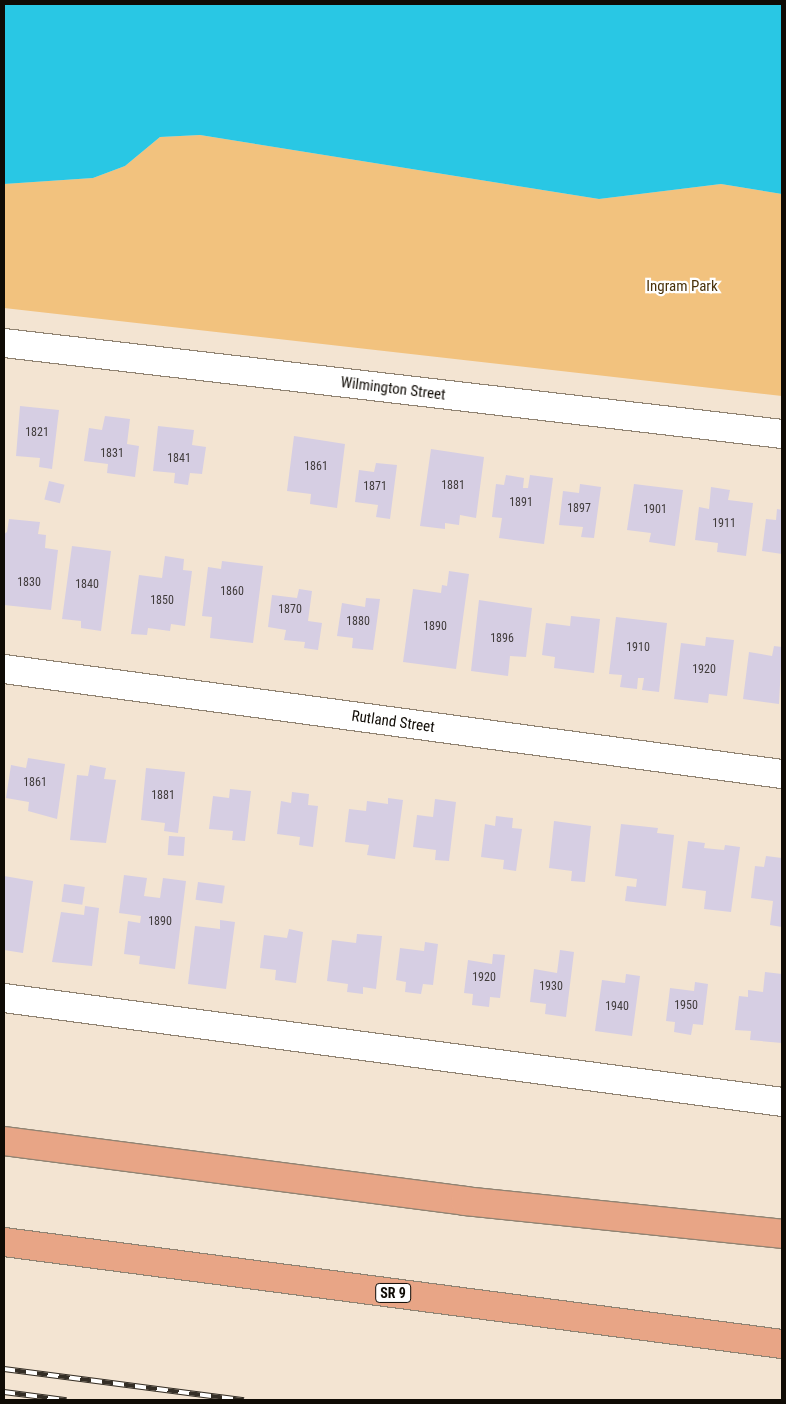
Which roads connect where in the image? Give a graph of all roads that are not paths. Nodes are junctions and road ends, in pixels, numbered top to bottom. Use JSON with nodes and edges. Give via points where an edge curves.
{"nodes":[{"id":1,"x":4,"y":343,"type":"edge"},
{"id":2,"x":782,"y":434,"type":"edge"},
{"id":3,"x":4,"y":669,"type":"edge"},
{"id":4,"x":782,"y":774,"type":"edge"},
{"id":5,"x":4,"y":998,"type":"edge"},
{"id":6,"x":782,"y":1102,"type":"edge"},
{"id":7,"x":4,"y":1141,"type":"edge"},
{"id":8,"x":782,"y":1234,"type":"edge"},
{"id":9,"x":4,"y":1242,"type":"edge"},
{"id":10,"x":782,"y":1344,"type":"edge"}],
"edges":[{"from":1,"to":2,"type":"street","name":"Wilmington Street"},
{"from":3,"to":4,"type":"street","name":"Rutland Street"},
{"from":5,"to":6,"type":"street"},
{"from":7,"to":8,"type":"main road","via":[[465,1201]]},
{"from":9,"to":10,"type":"main road","number":"SR 9"}]}
